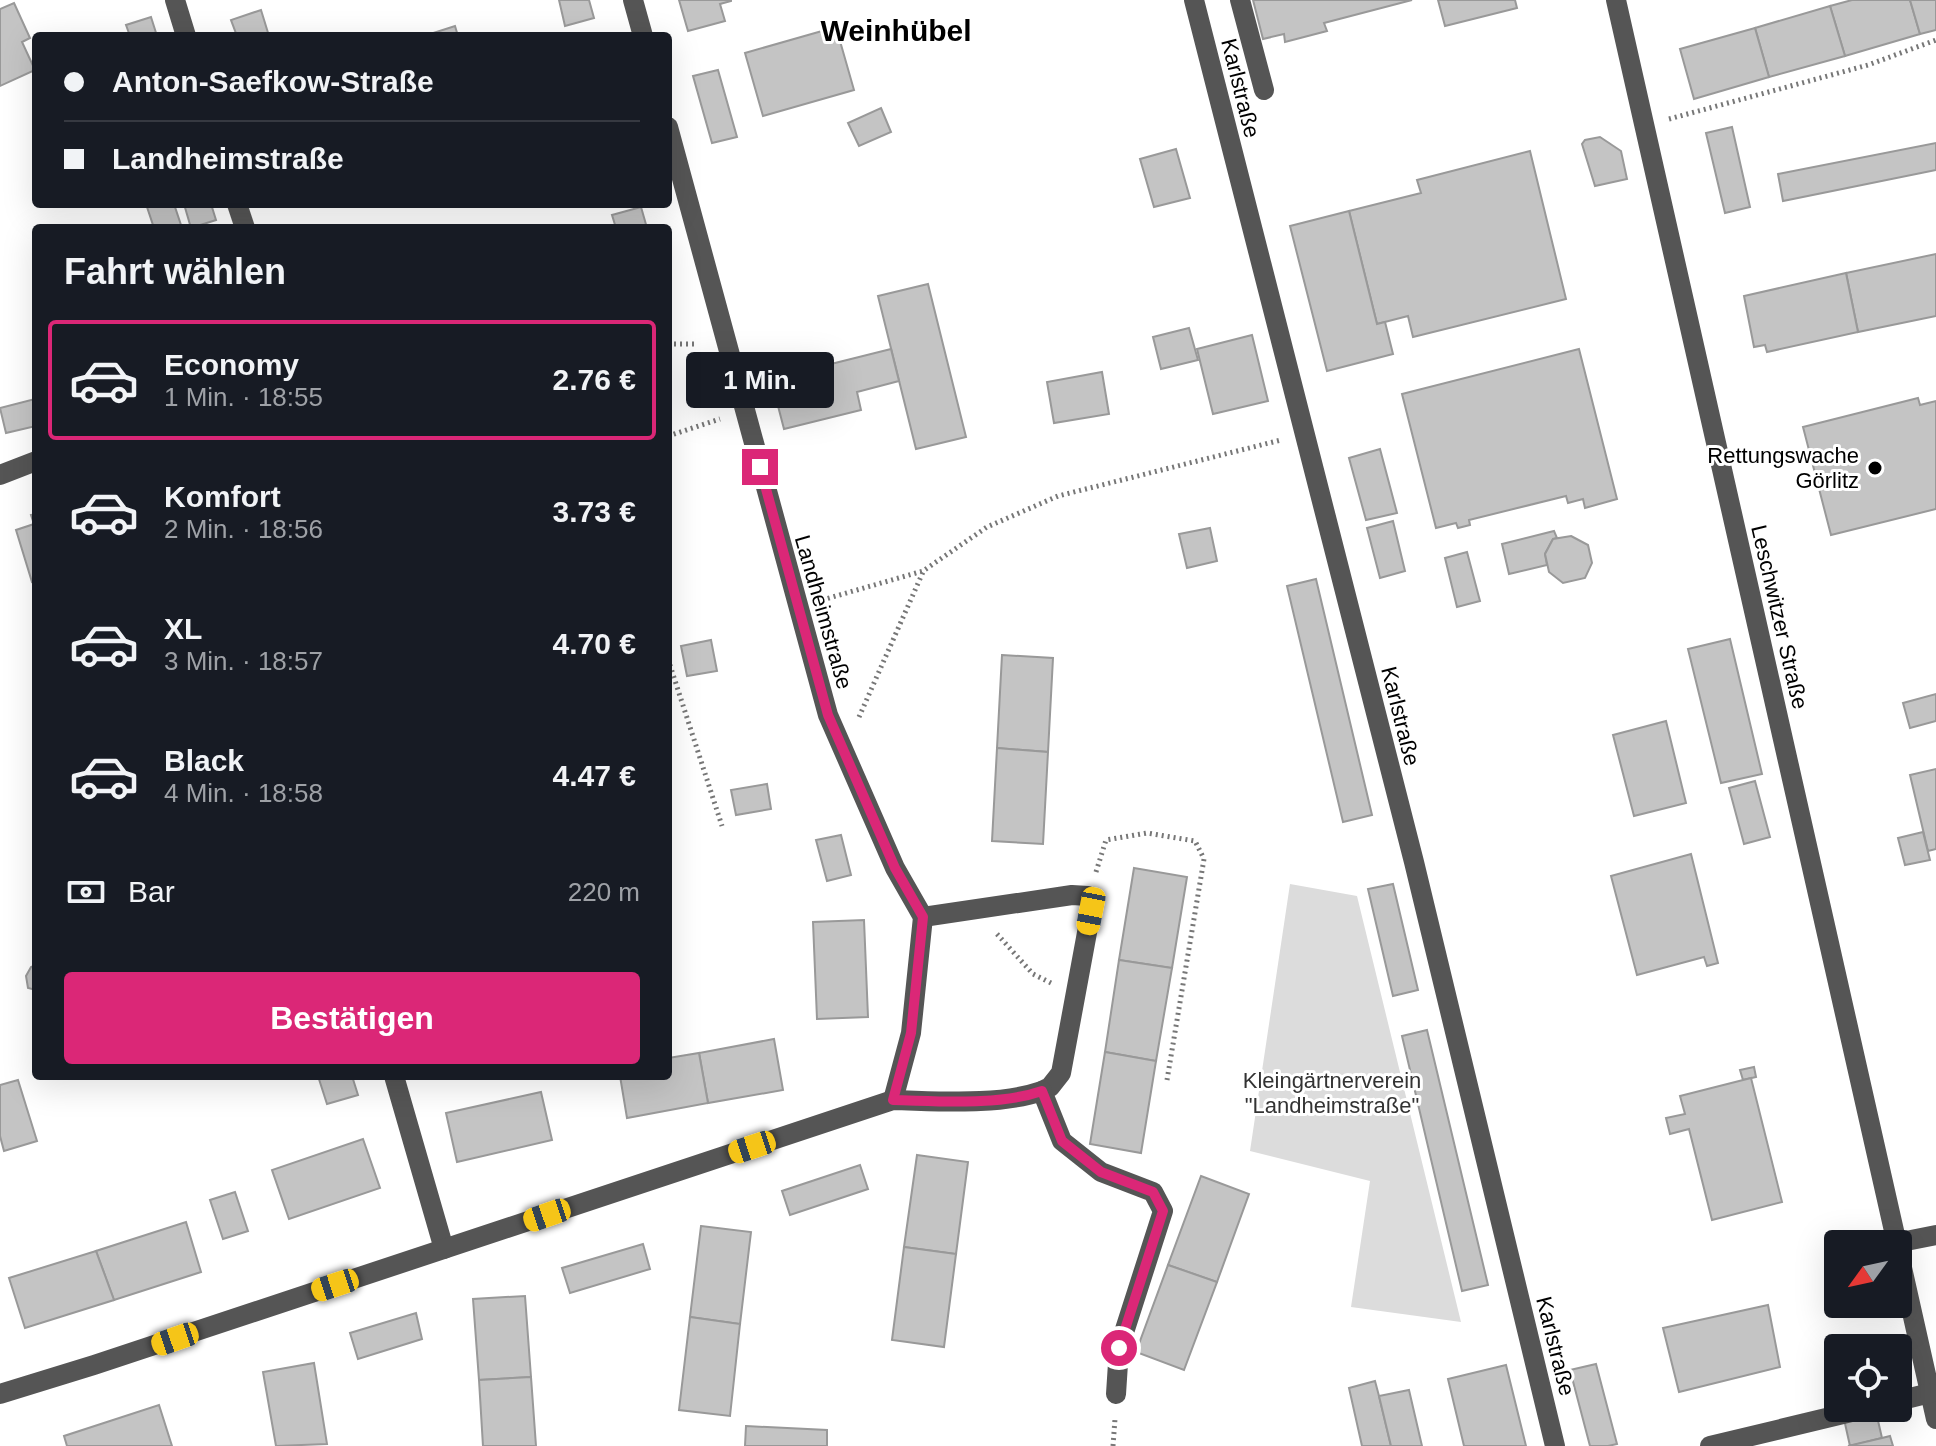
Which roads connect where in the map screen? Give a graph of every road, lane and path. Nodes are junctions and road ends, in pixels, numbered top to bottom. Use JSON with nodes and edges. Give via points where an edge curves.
{"nodes":[{"id":1,"x":175,"y":0,"type":"edge"},
{"id":2,"x":633,"y":0,"type":"edge"},
{"id":3,"x":1194,"y":0,"type":"edge"},
{"id":4,"x":1240,"y":0,"type":"edge"},
{"id":5,"x":1616,"y":0,"type":"edge"},
{"id":6,"x":185,"y":32,"type":"edge"},
{"id":7,"x":642,"y":32,"type":"edge"},
{"id":8,"x":1936,"y":40,"type":"edge"},
{"id":9,"x":1264,"y":90,"type":"dead end"},
{"id":10,"x":1645,"y":126,"type":"junction"},
{"id":11,"x":672,"y":142,"type":"edge"},
{"id":12,"x":745,"y":411,"type":"junction"},
{"id":13,"x":1305,"y":434,"type":"junction"},
{"id":14,"x":672,"y":435,"type":"edge"},
{"id":15,"x":32,"y":463,"type":"edge"},
{"id":16,"x":0,"y":475,"type":"edge"},
{"id":17,"x":923,"y":571,"type":"junction"},
{"id":18,"x":797,"y":607,"type":"junction"},
{"id":19,"x":672,"y":671,"type":"edge"},
{"id":20,"x":843,"y":753,"type":"junction"},
{"id":21,"x":722,"y":826,"type":"dead end"},
{"id":22,"x":1088,"y":896,"type":"junction"},
{"id":23,"x":973,"y":909,"type":"junction"},
{"id":24,"x":923,"y":917,"type":"junction"},
{"id":25,"x":1075,"y":996,"type":"junction"},
{"id":26,"x":395,"y":1080,"type":"edge"},
{"id":27,"x":1167,"y":1080,"type":"dead end"},
{"id":28,"x":1042,"y":1091,"type":"junction"},
{"id":29,"x":893,"y":1100,"type":"junction"},
{"id":30,"x":1893,"y":1230,"type":"edge"},
{"id":31,"x":1936,"y":1235,"type":"edge"},
{"id":32,"x":1912,"y":1242,"type":"edge"},
{"id":33,"x":444,"y":1249,"type":"junction"},
{"id":34,"x":1912,"y":1313,"type":"edge"},
{"id":35,"x":1930,"y":1393,"type":"junction"},
{"id":36,"x":0,"y":1394,"type":"edge"},
{"id":37,"x":1116,"y":1394,"type":"dead end"},
{"id":38,"x":1912,"y":1398,"type":"edge"},
{"id":39,"x":1824,"y":1419,"type":"edge"},
{"id":40,"x":1936,"y":1419,"type":"edge"},
{"id":41,"x":1555,"y":1446,"type":"edge"},
{"id":42,"x":1710,"y":1446,"type":"edge"}],
"edges":[{"from":1,"to":6,"type":"street"},
{"from":2,"to":7,"type":"street"},
{"from":3,"to":13,"type":"street","name":"Karlstraße"},
{"from":4,"to":9,"type":"street"},
{"from":5,"to":10,"type":"street","name":"Leschwitzer Straße"},
{"from":8,"to":10,"type":"path","via":[[1868,65]]},
{"from":10,"to":30,"type":"street","name":"Leschwitzer Straße"},
{"from":11,"to":12,"type":"street","name":"Landheimstraße"},
{"from":12,"to":14,"type":"path"},
{"from":12,"to":18,"type":"street","name":"Landheimstraße"},
{"from":13,"to":17,"type":"path","via":[[1058,496],[987,527]]},
{"from":13,"to":41,"type":"street","name":"Karlstraße"},
{"from":15,"to":16,"type":"street"},
{"from":17,"to":18,"type":"path"},
{"from":17,"to":20,"type":"path"},
{"from":18,"to":20,"type":"street","name":"Landheimstraße"},
{"from":19,"to":21,"type":"path"},
{"from":20,"to":24,"type":"street","name":"Landheimstraße"},
{"from":22,"to":23,"type":"street"},
{"from":22,"to":25,"type":"street","via":[[1091,911]]},
{"from":22,"to":27,"type":"path","via":[[1106,840],[1147,833],[1195,841],[1204,859]]},
{"from":23,"to":24,"type":"street"},
{"from":23,"to":25,"type":"path","via":[[1033,974]]},
{"from":24,"to":29,"type":"street","via":[[911,1033]]},
{"from":25,"to":28,"type":"street","via":[[1061,1073]]},
{"from":26,"to":33,"type":"street"},
{"from":28,"to":29,"type":"street","via":[[950,1101]]},
{"from":28,"to":37,"type":"street","via":[[1062,1141],[1101,1172],[1153,1192],[1163,1211],[1119,1348]]},
{"from":29,"to":33,"type":"street"},
{"from":31,"to":32,"type":"street"},
{"from":33,"to":36,"type":"street"},
{"from":34,"to":35,"type":"street","name":"Leschwitzer Straße"},
{"from":35,"to":38,"type":"street"},
{"from":35,"to":40,"type":"street","name":"Leschwitzer Straße"},
{"from":39,"to":42,"type":"street"}]}
